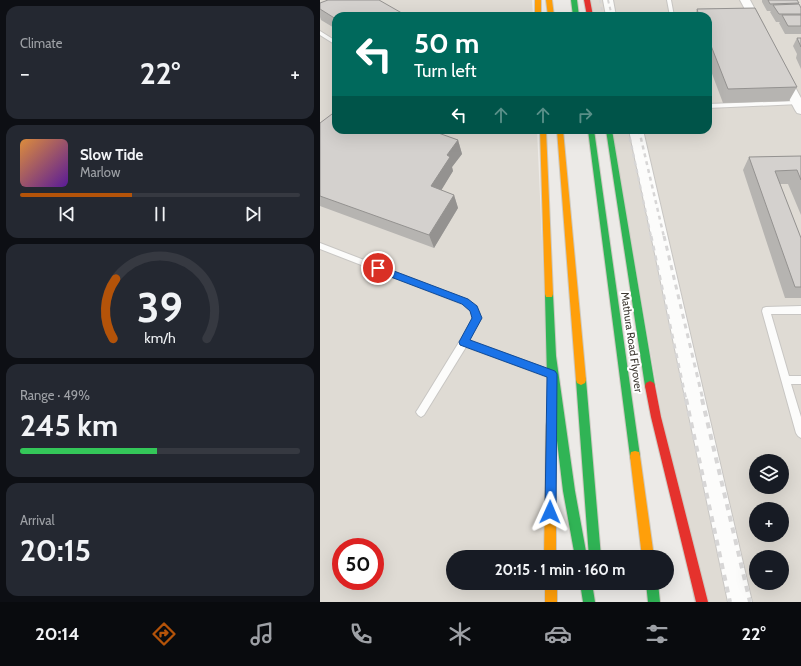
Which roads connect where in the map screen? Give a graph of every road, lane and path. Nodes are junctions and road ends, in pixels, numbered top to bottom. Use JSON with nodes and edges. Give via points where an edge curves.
{"nodes":[{"id":1,"x":538,"y":0,"type":"edge"},
{"id":2,"x":550,"y":0,"type":"edge"},
{"id":3,"x":574,"y":0,"type":"edge"},
{"id":4,"x":587,"y":0,"type":"edge"},
{"id":5,"x":608,"y":0,"type":"edge"},
{"id":6,"x":669,"y":0,"type":"edge"},
{"id":7,"x":746,"y":0,"type":"edge"},
{"id":8,"x":538,"y":12,"type":"edge"},
{"id":9,"x":551,"y":12,"type":"edge"},
{"id":10,"x":576,"y":12,"type":"edge"},
{"id":11,"x":589,"y":12,"type":"edge"},
{"id":12,"x":610,"y":12,"type":"edge"},
{"id":13,"x":671,"y":12,"type":"edge"},
{"id":14,"x":320,"y":33,"type":"edge"},
{"id":15,"x":332,"y":40,"type":"edge"},
{"id":16,"x":766,"y":40,"type":"edge"},
{"id":17,"x":776,"y":61,"type":"edge"},
{"id":18,"x":795,"y":88,"type":"edge"},
{"id":19,"x":712,"y":106,"type":"edge"},
{"id":20,"x":799,"y":106,"type":"edge"},
{"id":21,"x":543,"y":134,"type":"edge"},
{"id":22,"x":560,"y":134,"type":"edge"},
{"id":23,"x":592,"y":134,"type":"edge"},
{"id":24,"x":610,"y":134,"type":"edge"},
{"id":25,"x":637,"y":134,"type":"edge"},
{"id":26,"x":320,"y":246,"type":"edge"},
{"id":27,"x":801,"y":310,"type":"edge"},
{"id":28,"x":464,"y":342,"type":"junction"},
{"id":29,"x":552,"y":358,"type":"junction"},
{"id":30,"x":552,"y":374,"type":"junction"},
{"id":31,"x":786,"y":380,"type":"junction"},
{"id":32,"x":801,"y":380,"type":"edge"},
{"id":33,"x":421,"y":412,"type":"dead end"},
{"id":34,"x":801,"y":433,"type":"edge"},
{"id":35,"x":550,"y":550,"type":"edge"},
{"id":36,"x":580,"y":550,"type":"edge"},
{"id":37,"x":595,"y":550,"type":"edge"},
{"id":38,"x":647,"y":550,"type":"edge"},
{"id":39,"x":551,"y":590,"type":"edge"},
{"id":40,"x":587,"y":590,"type":"edge"},
{"id":41,"x":653,"y":590,"type":"edge"},
{"id":42,"x":551,"y":602,"type":"edge"},
{"id":43,"x":589,"y":602,"type":"edge"},
{"id":44,"x":654,"y":602,"type":"edge"},
{"id":45,"x":702,"y":602,"type":"edge"},
{"id":46,"x":740,"y":602,"type":"edge"}],
"edges":[{"from":1,"to":8,"type":"main road"},
{"from":2,"to":9,"type":"main road"},
{"from":3,"to":10,"type":"main road"},
{"from":4,"to":11,"type":"main road"},
{"from":5,"to":12,"type":"street"},
{"from":6,"to":13,"type":"lane"},
{"from":7,"to":16,"type":"street"},
{"from":14,"to":15,"type":"lane"},
{"from":17,"to":18,"type":"street"},
{"from":18,"to":20,"type":"street"},
{"from":19,"to":20,"type":"lane"},
{"from":21,"to":29,"type":"main road"},
{"from":22,"to":37,"type":"main road"},
{"from":23,"to":38,"type":"main road","name":"Mathura Road Flyover"},
{"from":24,"to":45,"type":"main road","via":[[644,358]]},
{"from":25,"to":46,"type":"street"},
{"from":26,"to":28,"type":"lane","via":[[465,302],[474,308],[477,318]]},
{"from":27,"to":31,"type":"lane","via":[[766,311]]},
{"from":28,"to":30,"type":"lane"},
{"from":28,"to":33,"type":"lane"},
{"from":29,"to":30,"type":"main road"},
{"from":29,"to":36,"type":"main road","via":[[569,491]]},
{"from":30,"to":35,"type":"main road"},
{"from":31,"to":32,"type":"lane"},
{"from":31,"to":34,"type":"lane"},
{"from":39,"to":42,"type":"main road"},
{"from":40,"to":43,"type":"main road"},
{"from":41,"to":44,"type":"main road"}]}
